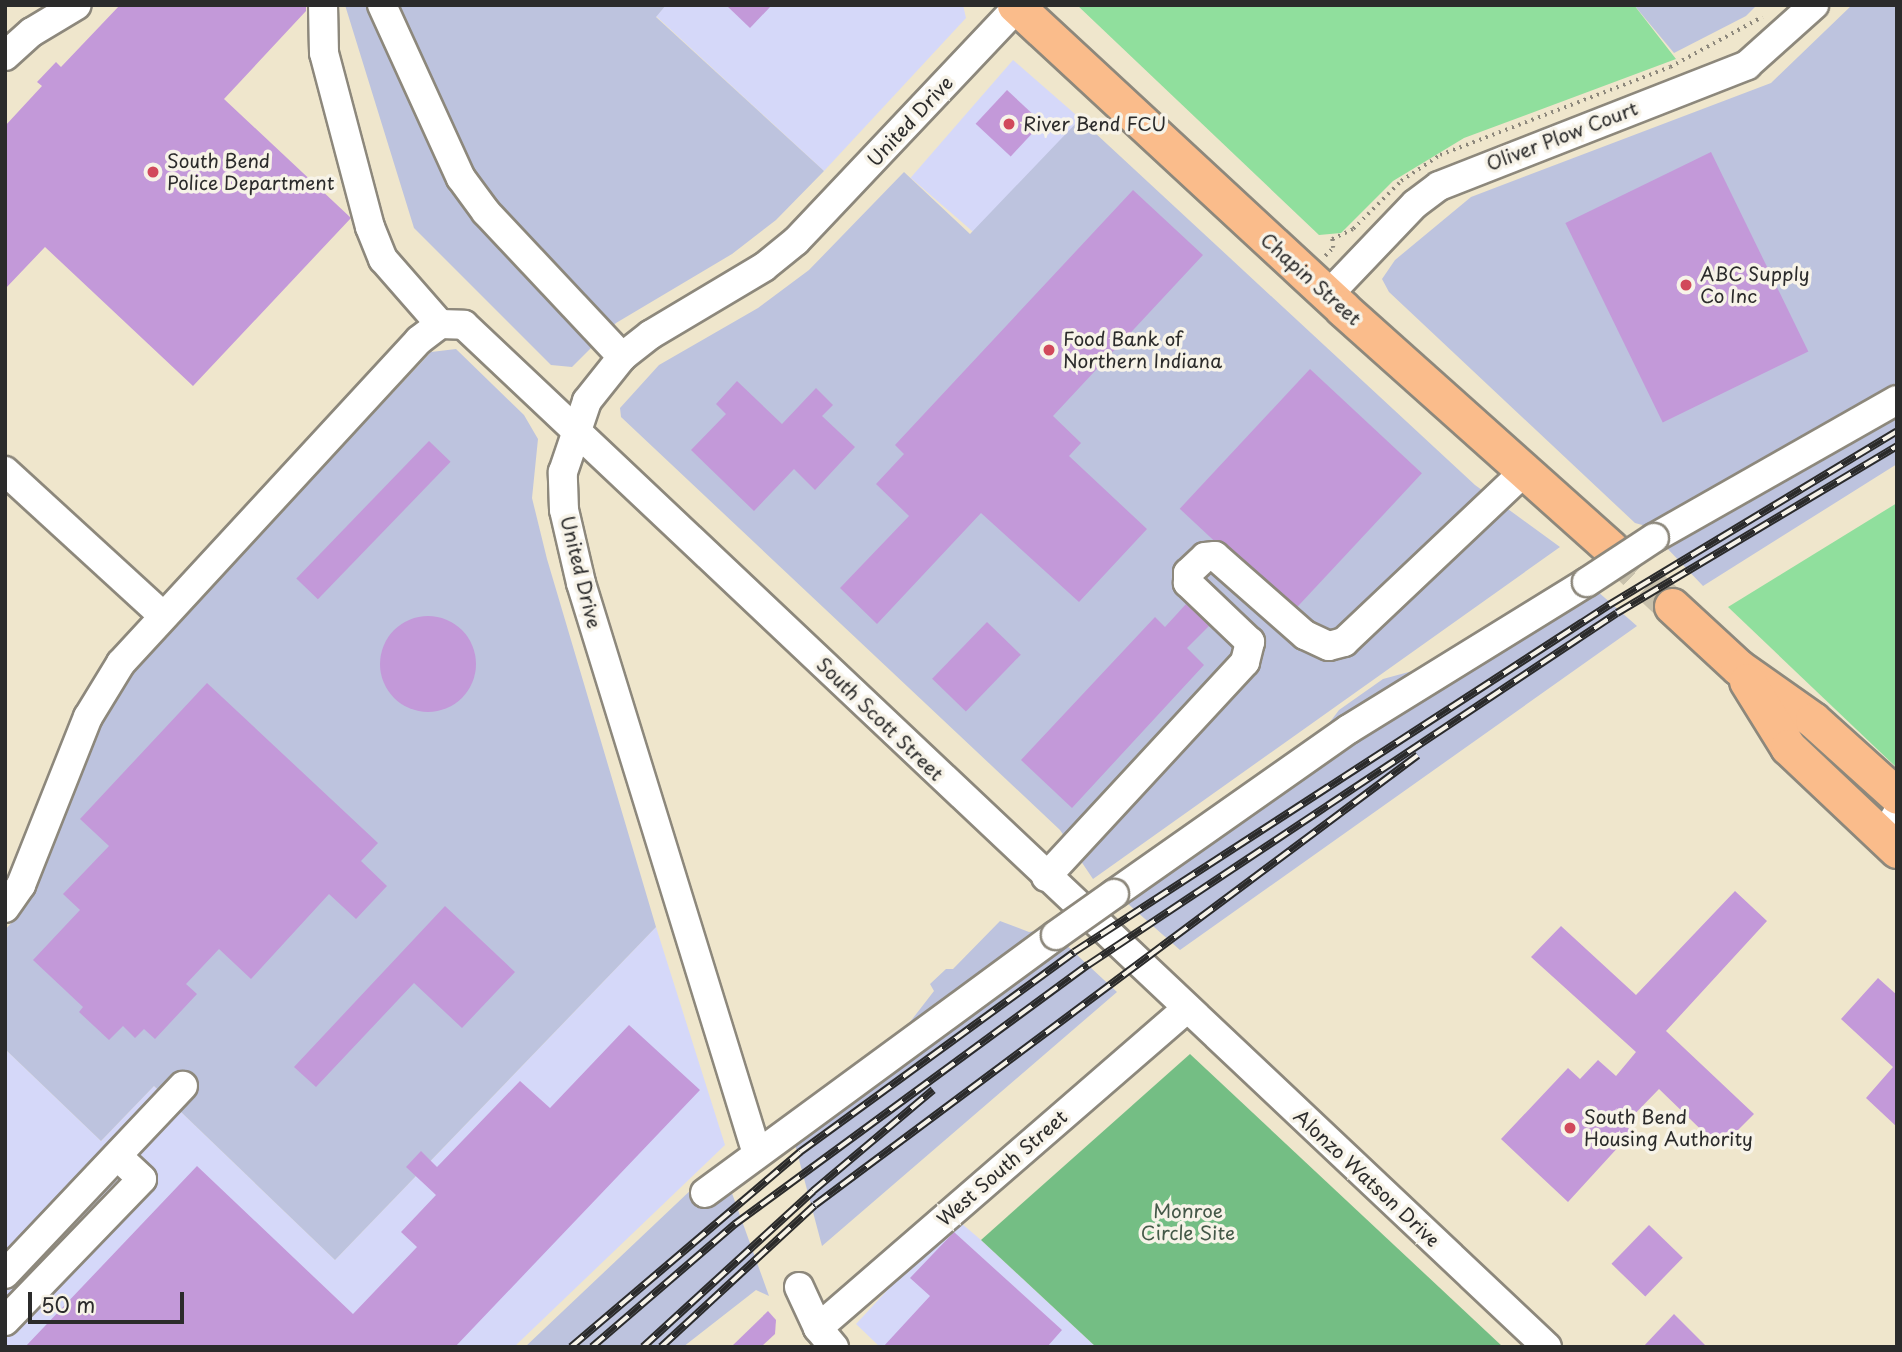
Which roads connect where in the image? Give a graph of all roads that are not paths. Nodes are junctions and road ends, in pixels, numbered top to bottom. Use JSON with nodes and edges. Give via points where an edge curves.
{"nodes":[{"id":1,"x":76,"y":5,"type":"edge"},
{"id":2,"x":323,"y":5,"type":"edge"},
{"id":3,"x":382,"y":5,"type":"edge"},
{"id":4,"x":1814,"y":5,"type":"edge"},
{"id":5,"x":1016,"y":6,"type":"edge"},
{"id":6,"x":5,"y":56,"type":"edge"},
{"id":7,"x":1328,"y":295,"type":"junction"},
{"id":8,"x":440,"y":324,"type":"junction"},
{"id":9,"x":622,"y":357,"type":"junction"},
{"id":10,"x":1897,"y":400,"type":"edge"},
{"id":11,"x":574,"y":429,"type":"junction"},
{"id":12,"x":1526,"y":470,"type":"junction"},
{"id":13,"x":5,"y":471,"type":"edge"},
{"id":14,"x":1610,"y":548,"type":"tunnel mouth"},
{"id":15,"x":1672,"y":606,"type":"tunnel mouth"},
{"id":16,"x":163,"y":616,"type":"junction"},
{"id":17,"x":1738,"y":667,"type":"junction"},
{"id":18,"x":1897,"y":796,"type":"edge"},
{"id":19,"x":1892,"y":834,"type":"edge"},
{"id":20,"x":1046,"y":877,"type":"junction"},
{"id":21,"x":5,"y":908,"type":"edge"},
{"id":22,"x":1186,"y":1009,"type":"junction"},
{"id":23,"x":183,"y":1086,"type":"dead end"},
{"id":24,"x":754,"y":1144,"type":"dead end"},
{"id":25,"x":118,"y":1157,"type":"junction"},
{"id":26,"x":717,"y":1186,"type":"dead end"},
{"id":27,"x":5,"y":1274,"type":"edge"},
{"id":28,"x":799,"y":1287,"type":"dead end"},
{"id":29,"x":5,"y":1321,"type":"edge"},
{"id":30,"x":826,"y":1337,"type":"edge"},
{"id":31,"x":1548,"y":1347,"type":"edge"}],
"edges":[{"from":1,"to":6,"type":"street","via":[[32,32]]},
{"from":2,"to":8,"type":"street","via":[[324,53],[370,227],[383,259]]},
{"from":3,"to":9,"type":"street","via":[[461,178],[486,212]]},
{"from":4,"to":7,"type":"street","name":"Oliver Plow Court","via":[[1747,65],[1439,186],[1415,204]]},
{"from":5,"to":7,"type":"main road","name":"Chapin Street"},
{"from":5,"to":9,"type":"street","name":"United Drive","via":[[796,242]]},
{"from":7,"to":12,"type":"main road","name":"Chapin Street"},
{"from":8,"to":11,"type":"street","name":"South Scott Street","via":[[450,322],[471,330]]},
{"from":8,"to":16,"type":"street","via":[[419,340]]},
{"from":9,"to":11,"type":"street","name":"United Drive","via":[[588,398]]},
{"from":10,"to":26,"type":"street","bridge":true,"via":[[1654,538],[1349,729],[1055,934]]},
{"from":11,"to":20,"type":"street","name":"South Scott Street"},
{"from":11,"to":24,"type":"street","name":"United Drive","via":[[563,472],[564,510],[581,583]]},
{"from":12,"to":14,"type":"main road","name":"Chapin Street"},
{"from":12,"to":20,"type":"street","via":[[1344,642],[1329,646],[1305,635],[1214,556],[1205,557],[1188,573],[1188,583],[1250,642],[1245,662]]},
{"from":13,"to":16,"type":"street"},
{"from":15,"to":17,"type":"main road"},
{"from":16,"to":21,"type":"street","via":[[121,663],[88,717],[30,863]]},
{"from":17,"to":18,"type":"main road","via":[[1813,720]]},
{"from":17,"to":19,"type":"main road","via":[[1788,747]]},
{"from":20,"to":22,"type":"street","name":"South Scott Street"},
{"from":22,"to":30,"type":"street","name":"West South Street"},
{"from":22,"to":31,"type":"street","name":"Alonzo Watson Drive"},
{"from":23,"to":25,"type":"street"},
{"from":25,"to":27,"type":"street"},
{"from":25,"to":29,"type":"street","via":[[142,1179]]},
{"from":28,"to":30,"type":"street"}]}
